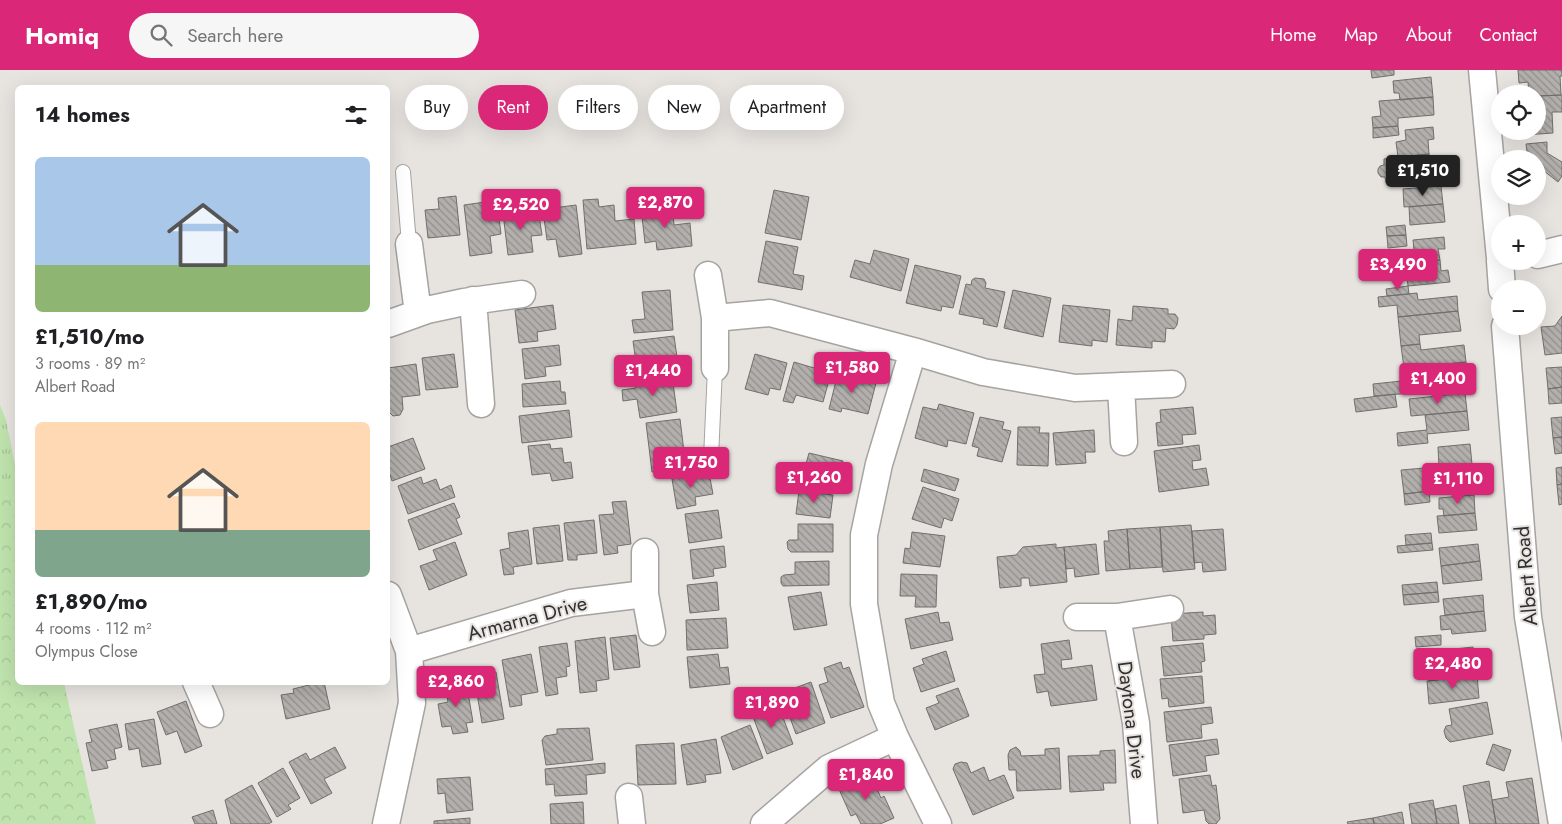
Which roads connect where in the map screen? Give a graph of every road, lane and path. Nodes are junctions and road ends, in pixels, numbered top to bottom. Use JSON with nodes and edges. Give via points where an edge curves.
{"nodes":[{"id":1,"x":1482,"y":70,"type":"edge"},
{"id":2,"x":403,"y":172,"type":"dead end"},
{"id":3,"x":1497,"y":215,"type":"edge"},
{"id":4,"x":409,"y":244,"type":"joint"},
{"id":5,"x":1562,"y":249,"type":"edge"},
{"id":6,"x":1546,"y":253,"type":"edge"},
{"id":7,"x":708,"y":275,"type":"dead end"},
{"id":8,"x":522,"y":294,"type":"dead end"},
{"id":9,"x":473,"y":300,"type":"junction"},
{"id":10,"x":418,"y":313,"type":"junction"},
{"id":11,"x":715,"y":318,"type":"junction"},
{"id":12,"x":390,"y":323,"type":"edge"},
{"id":13,"x":1506,"y":335,"type":"edge"},
{"id":14,"x":913,"y":350,"type":"junction"},
{"id":15,"x":715,"y":368,"type":"joint"},
{"id":16,"x":1172,"y":384,"type":"dead end"},
{"id":17,"x":1121,"y":386,"type":"junction"},
{"id":18,"x":481,"y":404,"type":"dead end"},
{"id":19,"x":1124,"y":442,"type":"dead end"},
{"id":20,"x":711,"y":458,"type":"dead end"},
{"id":21,"x":645,"y":552,"type":"dead end"},
{"id":22,"x":645,"y":594,"type":"junction"},
{"id":23,"x":390,"y":600,"type":"edge"},
{"id":24,"x":1170,"y":609,"type":"dead end"},
{"id":25,"x":1078,"y":617,"type":"dead end"},
{"id":26,"x":1117,"y":617,"type":"junction"},
{"id":27,"x":652,"y":632,"type":"dead end"},
{"id":28,"x":409,"y":650,"type":"junction"},
{"id":29,"x":197,"y":685,"type":"edge"},
{"id":30,"x":210,"y":714,"type":"dead end"},
{"id":31,"x":895,"y":737,"type":"junction"},
{"id":32,"x":629,"y":797,"type":"dead end"},
{"id":33,"x":386,"y":824,"type":"edge"},
{"id":34,"x":632,"y":824,"type":"edge"},
{"id":35,"x":764,"y":824,"type":"edge"},
{"id":36,"x":938,"y":824,"type":"edge"},
{"id":37,"x":1144,"y":824,"type":"edge"},
{"id":38,"x":1562,"y":824,"type":"edge"}],
"edges":[{"from":1,"to":3,"type":"street"},
{"from":2,"to":4,"type":"lane"},
{"from":4,"to":10,"type":"street"},
{"from":5,"to":6,"type":"street"},
{"from":7,"to":11,"type":"street"},
{"from":8,"to":9,"type":"street"},
{"from":9,"to":10,"type":"street"},
{"from":9,"to":18,"type":"street"},
{"from":10,"to":12,"type":"street"},
{"from":11,"to":14,"type":"street","via":[[770,313]]},
{"from":11,"to":15,"type":"street"},
{"from":13,"to":38,"type":"street","name":"Albert Road","via":[[1528,617]]},
{"from":14,"to":17,"type":"street","via":[[982,372],[1075,388]]},
{"from":14,"to":31,"type":"street","via":[[879,464],[864,535],[864,604],[881,702]]},
{"from":15,"to":20,"type":"lane"},
{"from":16,"to":17,"type":"street"},
{"from":17,"to":19,"type":"street"},
{"from":21,"to":22,"type":"street"},
{"from":22,"to":27,"type":"street"},
{"from":22,"to":28,"type":"street","name":"Armarna Drive","via":[[571,603]]},
{"from":23,"to":28,"type":"street"},
{"from":24,"to":26,"type":"street"},
{"from":25,"to":26,"type":"street"},
{"from":26,"to":37,"type":"street","name":"Daytona Drive","via":[[1136,723]]},
{"from":28,"to":33,"type":"street","via":[[412,702]]},
{"from":29,"to":30,"type":"street"},
{"from":31,"to":35,"type":"street","via":[[830,768]]},
{"from":31,"to":36,"type":"street"},
{"from":32,"to":34,"type":"street"}]}
